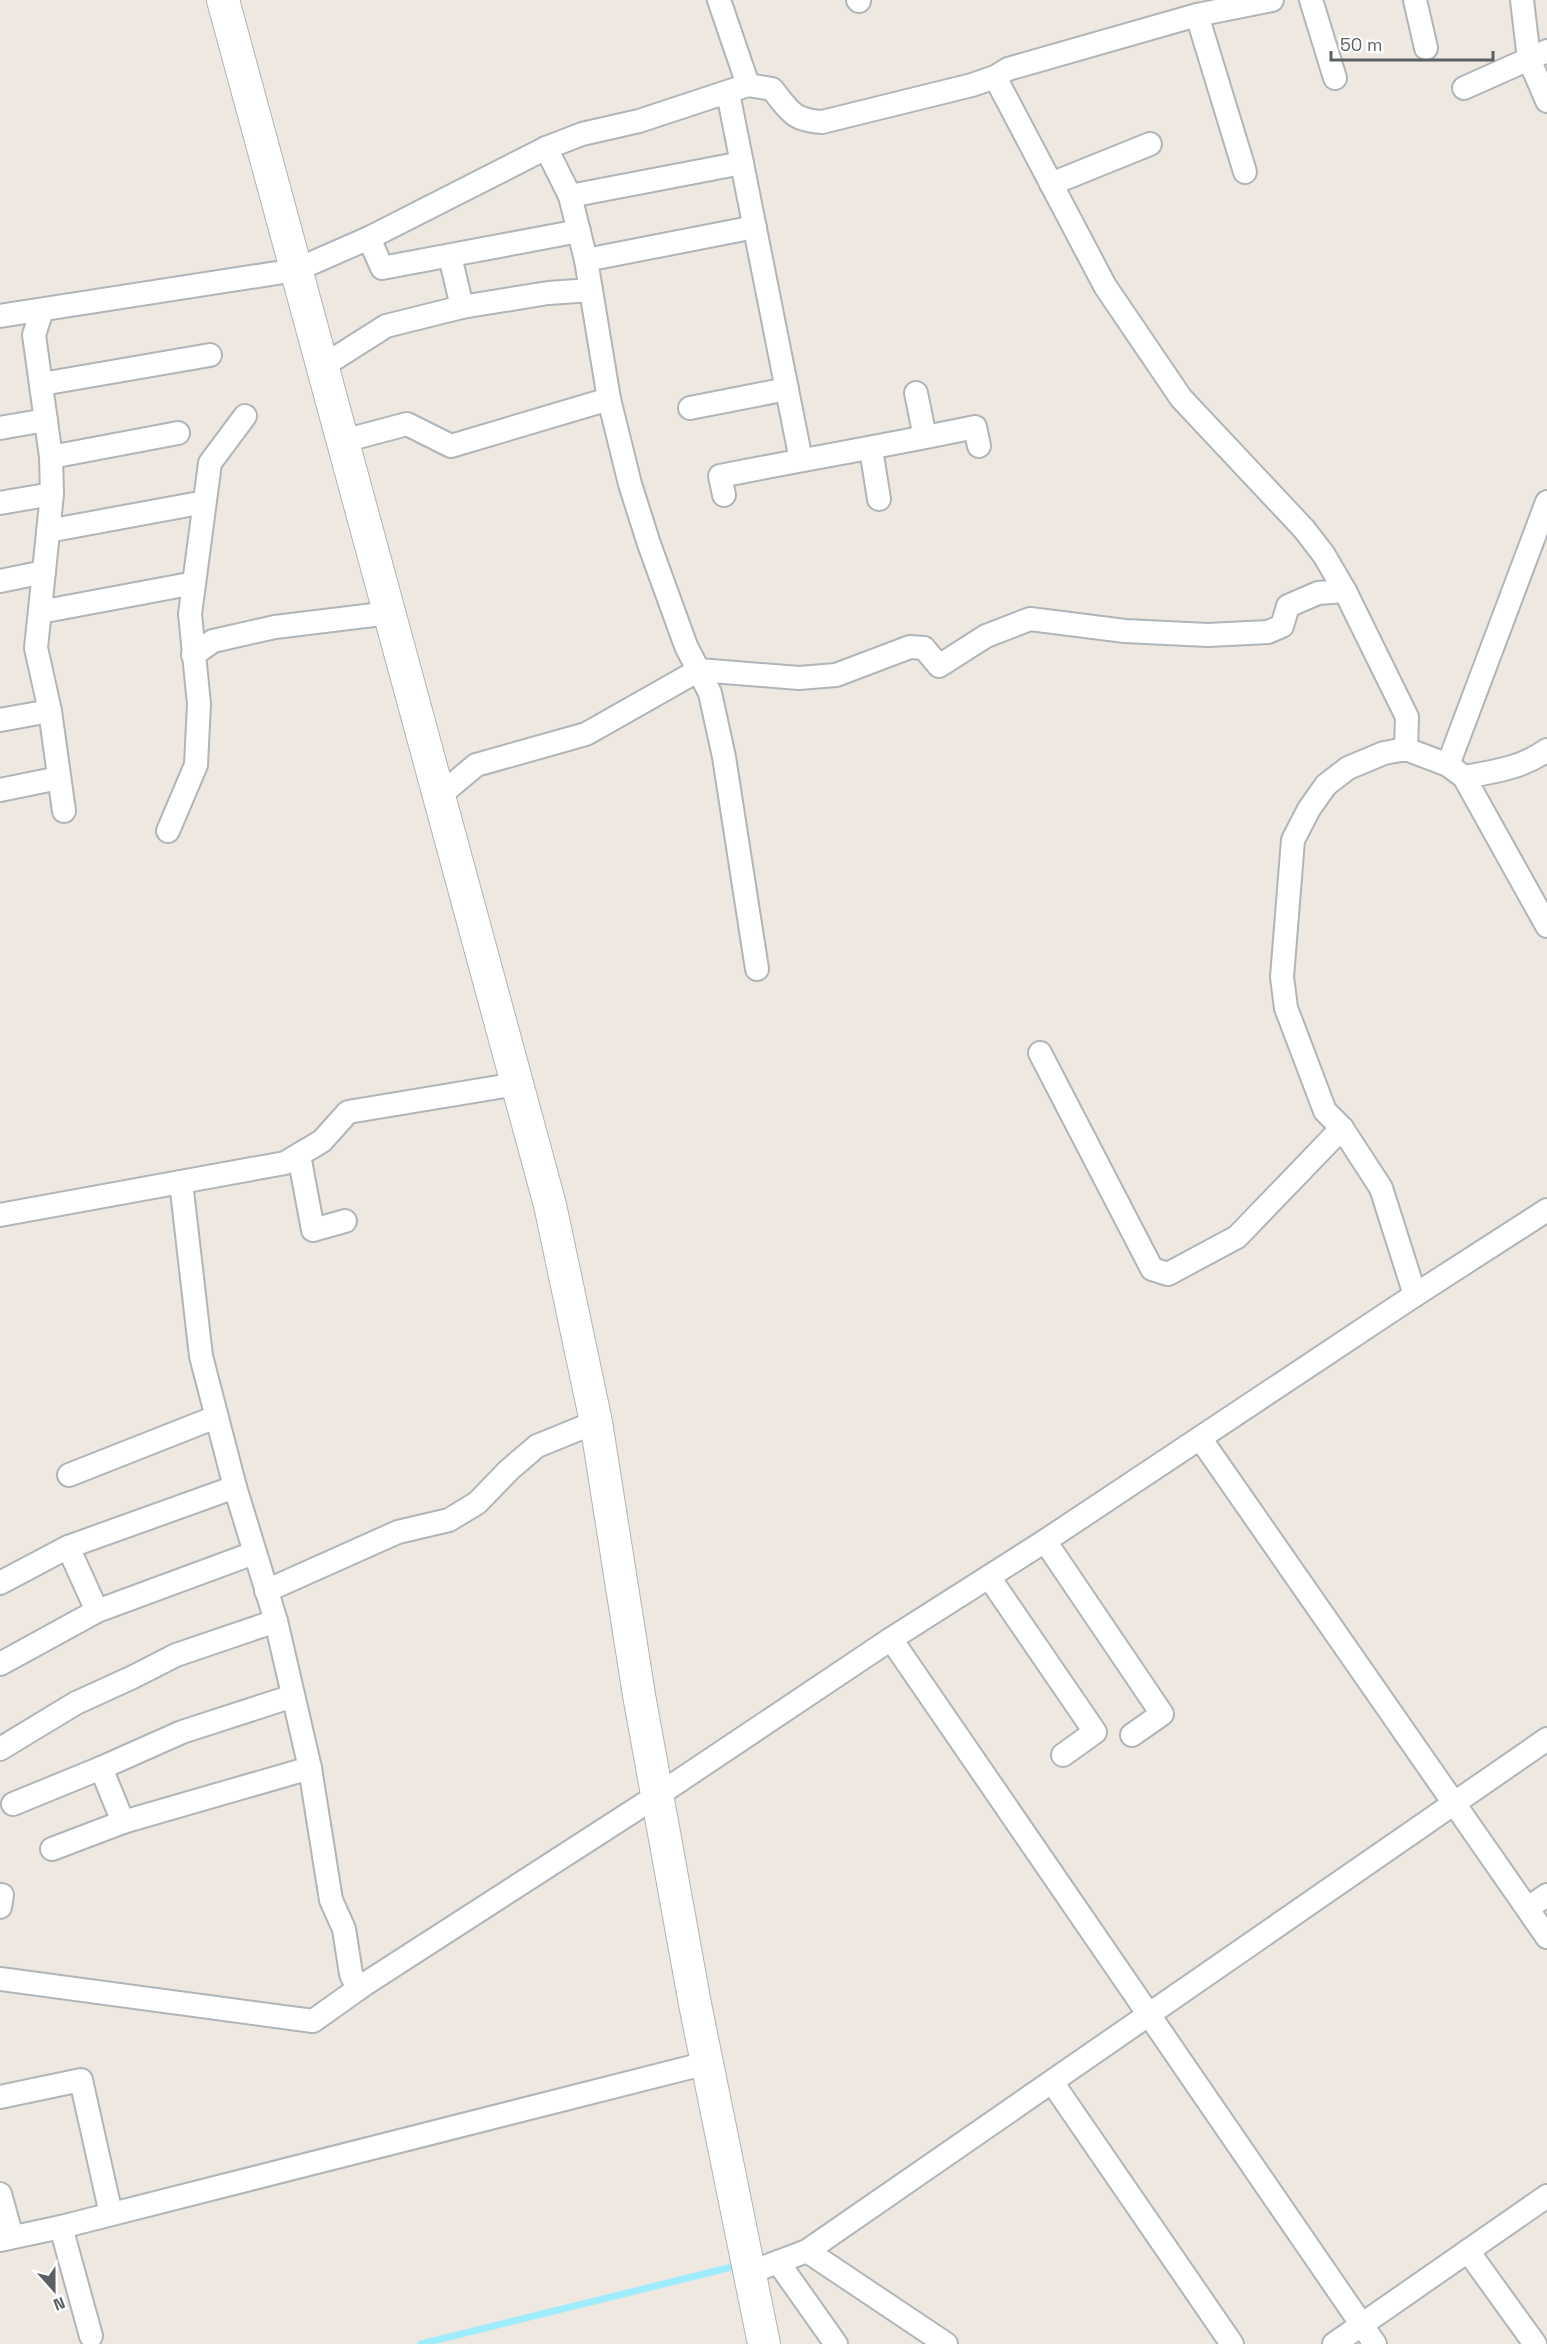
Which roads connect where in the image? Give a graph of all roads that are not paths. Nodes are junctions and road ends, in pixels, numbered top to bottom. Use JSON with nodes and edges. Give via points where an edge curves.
{"nodes":[{"id":1,"x":223,"y":0,"type":"edge"},
{"id":2,"x":719,"y":0,"type":"edge"},
{"id":3,"x":1272,"y":0,"type":"edge"},
{"id":4,"x":1311,"y":0,"type":"edge"},
{"id":5,"x":1415,"y":0,"type":"edge"},
{"id":6,"x":1522,"y":0,"type":"edge"},
{"id":7,"x":1220,"y":5,"type":"edge"},
{"id":8,"x":1197,"y":15,"type":"junction"},
{"id":9,"x":1426,"y":48,"type":"dead end"},
{"id":10,"x":1538,"y":55,"type":"edge"},
{"id":11,"x":994,"y":77,"type":"junction"},
{"id":12,"x":1335,"y":78,"type":"dead end"},
{"id":13,"x":1464,"y":88,"type":"dead end"},
{"id":14,"x":738,"y":89,"type":"junction"},
{"id":15,"x":1547,"y":101,"type":"edge"},
{"id":16,"x":1150,"y":144,"type":"dead end"},
{"id":17,"x":546,"y":148,"type":"junction"},
{"id":18,"x":742,"y":163,"type":"junction"},
{"id":19,"x":1245,"y":172,"type":"dead end"},
{"id":20,"x":1051,"y":184,"type":"junction"},
{"id":21,"x":570,"y":196,"type":"junction"},
{"id":22,"x":755,"y":227,"type":"junction"},
{"id":23,"x":579,"y":231,"type":"junction"},
{"id":24,"x":369,"y":238,"type":"junction"},
{"id":25,"x":450,"y":256,"type":"junction"},
{"id":26,"x":586,"y":260,"type":"junction"},
{"id":27,"x":297,"y":270,"type":"junction"},
{"id":28,"x":591,"y":290,"type":"junction"},
{"id":29,"x":462,"y":307,"type":"junction"},
{"id":30,"x":42,"y":310,"type":"junction"},
{"id":31,"x":0,"y":316,"type":"edge"},
{"id":32,"x":210,"y":355,"type":"dead end"},
{"id":33,"x":323,"y":366,"type":"junction"},
{"id":34,"x":42,"y":384,"type":"junction"},
{"id":35,"x":787,"y":389,"type":"junction"},
{"id":36,"x":916,"y":393,"type":"dead end"},
{"id":37,"x":609,"y":399,"type":"junction"},
{"id":38,"x":690,"y":408,"type":"dead end"},
{"id":39,"x":245,"y":416,"type":"dead end"},
{"id":40,"x":46,"y":420,"type":"junction"},
{"id":41,"x":0,"y":428,"type":"edge"},
{"id":42,"x":178,"y":433,"type":"dead end"},
{"id":43,"x":925,"y":438,"type":"junction"},
{"id":44,"x":343,"y":441,"type":"junction"},
{"id":45,"x":979,"y":446,"type":"dead end"},
{"id":46,"x":871,"y":449,"type":"junction"},
{"id":47,"x":51,"y":457,"type":"junction"},
{"id":48,"x":801,"y":460,"type":"junction"},
{"id":49,"x":52,"y":494,"type":"junction"},
{"id":50,"x":724,"y":495,"type":"dead end"},
{"id":51,"x":879,"y":499,"type":"dead end"},
{"id":52,"x":1547,"y":502,"type":"edge"},
{"id":53,"x":0,"y":503,"type":"edge"},
{"id":54,"x":194,"y":504,"type":"dead end"},
{"id":55,"x":48,"y":531,"type":"junction"},
{"id":56,"x":44,"y":572,"type":"junction"},
{"id":57,"x":0,"y":581,"type":"edge"},
{"id":58,"x":184,"y":585,"type":"dead end"},
{"id":59,"x":1345,"y":591,"type":"junction"},
{"id":60,"x":40,"y":612,"type":"junction"},
{"id":61,"x":390,"y":613,"type":"junction"},
{"id":62,"x":193,"y":655,"type":"junction"},
{"id":63,"x":699,"y":670,"type":"junction"},
{"id":64,"x":50,"y":711,"type":"junction"},
{"id":65,"x":0,"y":720,"type":"edge"},
{"id":66,"x":1407,"y":749,"type":"junction"},
{"id":67,"x":1547,"y":750,"type":"edge"},
{"id":68,"x":1456,"y":771,"type":"junction"},
{"id":69,"x":59,"y":778,"type":"junction"},
{"id":70,"x":0,"y":790,"type":"edge"},
{"id":71,"x":440,"y":796,"type":"junction"},
{"id":72,"x":64,"y":811,"type":"dead end"},
{"id":73,"x":168,"y":831,"type":"dead end"},
{"id":74,"x":1547,"y":926,"type":"edge"},
{"id":75,"x":757,"y":969,"type":"dead end"},
{"id":76,"x":1040,"y":1053,"type":"dead end"},
{"id":77,"x":517,"y":1084,"type":"junction"},
{"id":78,"x":1342,"y":1128,"type":"junction"},
{"id":79,"x":299,"y":1155,"type":"junction"},
{"id":80,"x":181,"y":1182,"type":"junction"},
{"id":81,"x":1547,"y":1210,"type":"edge"},
{"id":82,"x":0,"y":1215,"type":"edge"},
{"id":83,"x":345,"y":1221,"type":"dead end"},
{"id":84,"x":1415,"y":1295,"type":"junction"},
{"id":85,"x":216,"y":1417,"type":"junction"},
{"id":86,"x":596,"y":1422,"type":"junction"},
{"id":87,"x":1200,"y":1438,"type":"junction"},
{"id":88,"x":69,"y":1475,"type":"dead end"},
{"id":89,"x":235,"y":1487,"type":"junction"},
{"id":90,"x":1046,"y":1541,"type":"junction"},
{"id":91,"x":68,"y":1547,"type":"junction"},
{"id":92,"x":254,"y":1553,"type":"junction"},
{"id":93,"x":989,"y":1577,"type":"junction"},
{"id":94,"x":0,"y":1583,"type":"edge"},
{"id":95,"x":267,"y":1591,"type":"junction"},
{"id":96,"x":97,"y":1611,"type":"junction"},
{"id":97,"x":276,"y":1621,"type":"junction"},
{"id":98,"x":891,"y":1639,"type":"junction"},
{"id":99,"x":0,"y":1664,"type":"edge"},
{"id":100,"x":293,"y":1696,"type":"junction"},
{"id":101,"x":1132,"y":1735,"type":"dead end"},
{"id":102,"x":1547,"y":1739,"type":"edge"},
{"id":103,"x":0,"y":1749,"type":"edge"},
{"id":104,"x":1063,"y":1755,"type":"dead end"},
{"id":105,"x":101,"y":1768,"type":"junction"},
{"id":106,"x":310,"y":1768,"type":"junction"},
{"id":107,"x":658,"y":1795,"type":"junction"},
{"id":108,"x":1454,"y":1803,"type":"junction"},
{"id":109,"x":13,"y":1804,"type":"dead end"},
{"id":110,"x":123,"y":1822,"type":"junction"},
{"id":111,"x":52,"y":1849,"type":"dead end"},
{"id":112,"x":1547,"y":1895,"type":"edge"},
{"id":113,"x":1528,"y":1908,"type":"junction"},
{"id":114,"x":1547,"y":1937,"type":"edge"},
{"id":115,"x":0,"y":1979,"type":"edge"},
{"id":116,"x":366,"y":1983,"type":"junction"},
{"id":117,"x":1149,"y":2014,"type":"junction"},
{"id":118,"x":707,"y":2063,"type":"junction"},
{"id":119,"x":1052,"y":2082,"type":"junction"},
{"id":120,"x":0,"y":2097,"type":"edge"},
{"id":121,"x":0,"y":2194,"type":"edge"},
{"id":122,"x":1547,"y":2196,"type":"edge"},
{"id":123,"x":111,"y":2214,"type":"junction"},
{"id":124,"x":61,"y":2227,"type":"junction"},
{"id":125,"x":6,"y":2239,"type":"edge"},
{"id":126,"x":807,"y":2251,"type":"junction"},
{"id":127,"x":1468,"y":2251,"type":"junction"},
{"id":128,"x":778,"y":2262,"type":"junction"},
{"id":129,"x":749,"y":2273,"type":"junction"},
{"id":130,"x":1361,"y":2325,"type":"junction"},
{"id":131,"x":91,"y":2336,"type":"dead end"},
{"id":132,"x":764,"y":2344,"type":"edge"},
{"id":133,"x":836,"y":2344,"type":"edge"},
{"id":134,"x":946,"y":2344,"type":"edge"},
{"id":135,"x":1232,"y":2344,"type":"edge"},
{"id":136,"x":1334,"y":2344,"type":"edge"},
{"id":137,"x":1375,"y":2344,"type":"edge"},
{"id":138,"x":1534,"y":2344,"type":"edge"}],
"edges":[{"from":1,"to":27,"type":"street"},
{"from":2,"to":14,"type":"street"},
{"from":3,"to":7,"type":"street"},
{"from":4,"to":12,"type":"street"},
{"from":5,"to":9,"type":"street"},
{"from":6,"to":10,"type":"street"},
{"from":7,"to":8,"type":"street"},
{"from":8,"to":11,"type":"street","via":[[1008,69]]},
{"from":8,"to":19,"type":"street"},
{"from":10,"to":13,"type":"street"},
{"from":10,"to":15,"type":"street"},
{"from":11,"to":14,"type":"street","via":[[822,122],[803,121],[792,114],[772,89]]},
{"from":11,"to":20,"type":"street"},
{"from":14,"to":17,"type":"street"},
{"from":14,"to":18,"type":"street"},
{"from":16,"to":20,"type":"street"},
{"from":17,"to":21,"type":"street"},
{"from":17,"to":24,"type":"street"},
{"from":18,"to":21,"type":"street"},
{"from":18,"to":22,"type":"street"},
{"from":20,"to":59,"type":"street","via":[[1105,286],[1181,398],[1304,529]]},
{"from":21,"to":23,"type":"street"},
{"from":22,"to":26,"type":"street"},
{"from":22,"to":35,"type":"street"},
{"from":23,"to":25,"type":"street"},
{"from":23,"to":26,"type":"street"},
{"from":24,"to":25,"type":"street","via":[[382,268]]},
{"from":24,"to":27,"type":"street"},
{"from":25,"to":29,"type":"street"},
{"from":26,"to":28,"type":"street"},
{"from":27,"to":30,"type":"street"},
{"from":27,"to":33,"type":"street"},
{"from":28,"to":29,"type":"street"},
{"from":28,"to":37,"type":"street"},
{"from":29,"to":33,"type":"street","via":[[386,326]]},
{"from":30,"to":31,"type":"street"},
{"from":30,"to":34,"type":"street","via":[[34,335]]},
{"from":32,"to":34,"type":"street"},
{"from":33,"to":44,"type":"street"},
{"from":34,"to":40,"type":"street"},
{"from":35,"to":38,"type":"street"},
{"from":35,"to":48,"type":"street"},
{"from":36,"to":43,"type":"street"},
{"from":37,"to":44,"type":"street","via":[[451,446],[407,424]]},
{"from":37,"to":63,"type":"street","via":[[649,544],[686,646]]},
{"from":39,"to":62,"type":"street","via":[[210,463],[190,614]]},
{"from":40,"to":41,"type":"street"},
{"from":40,"to":47,"type":"street"},
{"from":42,"to":47,"type":"street"},
{"from":43,"to":45,"type":"street","via":[[975,427]]},
{"from":43,"to":46,"type":"street"},
{"from":44,"to":61,"type":"street"},
{"from":46,"to":48,"type":"street"},
{"from":46,"to":51,"type":"street"},
{"from":47,"to":49,"type":"street"},
{"from":48,"to":50,"type":"street","via":[[720,476]]},
{"from":49,"to":53,"type":"street"},
{"from":49,"to":55,"type":"street"},
{"from":52,"to":68,"type":"street"},
{"from":54,"to":55,"type":"street"},
{"from":55,"to":56,"type":"street"},
{"from":56,"to":57,"type":"street"},
{"from":56,"to":60,"type":"street"},
{"from":58,"to":60,"type":"street"},
{"from":59,"to":63,"type":"street","via":[[1317,594],[1288,606],[1282,626],[1268,632],[1125,631],[1030,619],[986,636],[939,666],[924,648],[910,646],[836,675],[799,678]]},
{"from":59,"to":66,"type":"street","via":[[1407,717]]},
{"from":60,"to":64,"type":"street","via":[[36,648]]},
{"from":61,"to":62,"type":"street","via":[[275,627],[213,640]]},
{"from":61,"to":71,"type":"street"},
{"from":62,"to":73,"type":"street","via":[[199,704],[195,765]]},
{"from":63,"to":71,"type":"street","via":[[586,734],[476,765]]},
{"from":63,"to":75,"type":"street","via":[[710,693],[724,757]]},
{"from":64,"to":65,"type":"street"},
{"from":64,"to":69,"type":"street"},
{"from":66,"to":68,"type":"street"},
{"from":66,"to":78,"type":"street","via":[[1384,753],[1348,768],[1326,785],[1293,840],[1282,977],[1286,1008],[1325,1111]]},
{"from":67,"to":68,"type":"street","via":[[1505,770]]},
{"from":68,"to":74,"type":"street"},
{"from":69,"to":70,"type":"street"},
{"from":69,"to":72,"type":"street"},
{"from":71,"to":77,"type":"street"},
{"from":76,"to":78,"type":"street","via":[[1152,1269],[1168,1274],[1238,1237]]},
{"from":77,"to":79,"type":"street","via":[[348,1112],[322,1141]]},
{"from":77,"to":86,"type":"street","via":[[550,1205]]},
{"from":78,"to":84,"type":"street","via":[[1381,1188]]},
{"from":79,"to":80,"type":"street","via":[[285,1163]]},
{"from":79,"to":83,"type":"street","via":[[313,1230]]},
{"from":80,"to":82,"type":"street"},
{"from":80,"to":85,"type":"street","via":[[201,1356]]},
{"from":81,"to":84,"type":"street"},
{"from":84,"to":87,"type":"street"},
{"from":85,"to":88,"type":"street"},
{"from":85,"to":89,"type":"street"},
{"from":86,"to":95,"type":"street","via":[[537,1446],[477,1503],[449,1520],[398,1532]]},
{"from":86,"to":107,"type":"street"},
{"from":87,"to":90,"type":"street"},
{"from":87,"to":108,"type":"street"},
{"from":89,"to":91,"type":"street"},
{"from":89,"to":92,"type":"street"},
{"from":90,"to":93,"type":"street"},
{"from":90,"to":101,"type":"street","via":[[1162,1714]]},
{"from":91,"to":94,"type":"street"},
{"from":91,"to":96,"type":"street"},
{"from":92,"to":95,"type":"street"},
{"from":92,"to":96,"type":"street"},
{"from":93,"to":98,"type":"street"},
{"from":93,"to":104,"type":"street","via":[[1095,1732]]},
{"from":95,"to":97,"type":"street"},
{"from":96,"to":99,"type":"street"},
{"from":97,"to":100,"type":"street"},
{"from":97,"to":103,"type":"street","via":[[176,1655],[76,1703]]},
{"from":98,"to":107,"type":"street"},
{"from":98,"to":117,"type":"street"},
{"from":100,"to":105,"type":"street","via":[[182,1732]]},
{"from":100,"to":106,"type":"street"},
{"from":102,"to":108,"type":"street"},
{"from":105,"to":109,"type":"street"},
{"from":105,"to":110,"type":"street"},
{"from":106,"to":110,"type":"street"},
{"from":106,"to":116,"type":"street","via":[[331,1900],[344,1929],[351,1974]]},
{"from":107,"to":116,"type":"street"},
{"from":107,"to":118,"type":"street"},
{"from":108,"to":113,"type":"street"},
{"from":108,"to":117,"type":"street"},
{"from":110,"to":111,"type":"street"},
{"from":112,"to":113,"type":"street"},
{"from":113,"to":114,"type":"street"},
{"from":115,"to":116,"type":"street","via":[[313,2021]]},
{"from":117,"to":119,"type":"street"},
{"from":117,"to":130,"type":"street"},
{"from":118,"to":123,"type":"street"},
{"from":118,"to":129,"type":"street"},
{"from":119,"to":126,"type":"street"},
{"from":119,"to":135,"type":"street"},
{"from":120,"to":123,"type":"street","via":[[81,2080]]},
{"from":121,"to":125,"type":"street"},
{"from":122,"to":127,"type":"street"},
{"from":123,"to":124,"type":"street"},
{"from":124,"to":125,"type":"street"},
{"from":124,"to":131,"type":"street"},
{"from":126,"to":128,"type":"street"},
{"from":126,"to":134,"type":"street"},
{"from":127,"to":130,"type":"street"},
{"from":127,"to":138,"type":"street"},
{"from":128,"to":129,"type":"street"},
{"from":128,"to":133,"type":"street"},
{"from":129,"to":132,"type":"street"},
{"from":130,"to":136,"type":"street"},
{"from":130,"to":137,"type":"street"}]}
